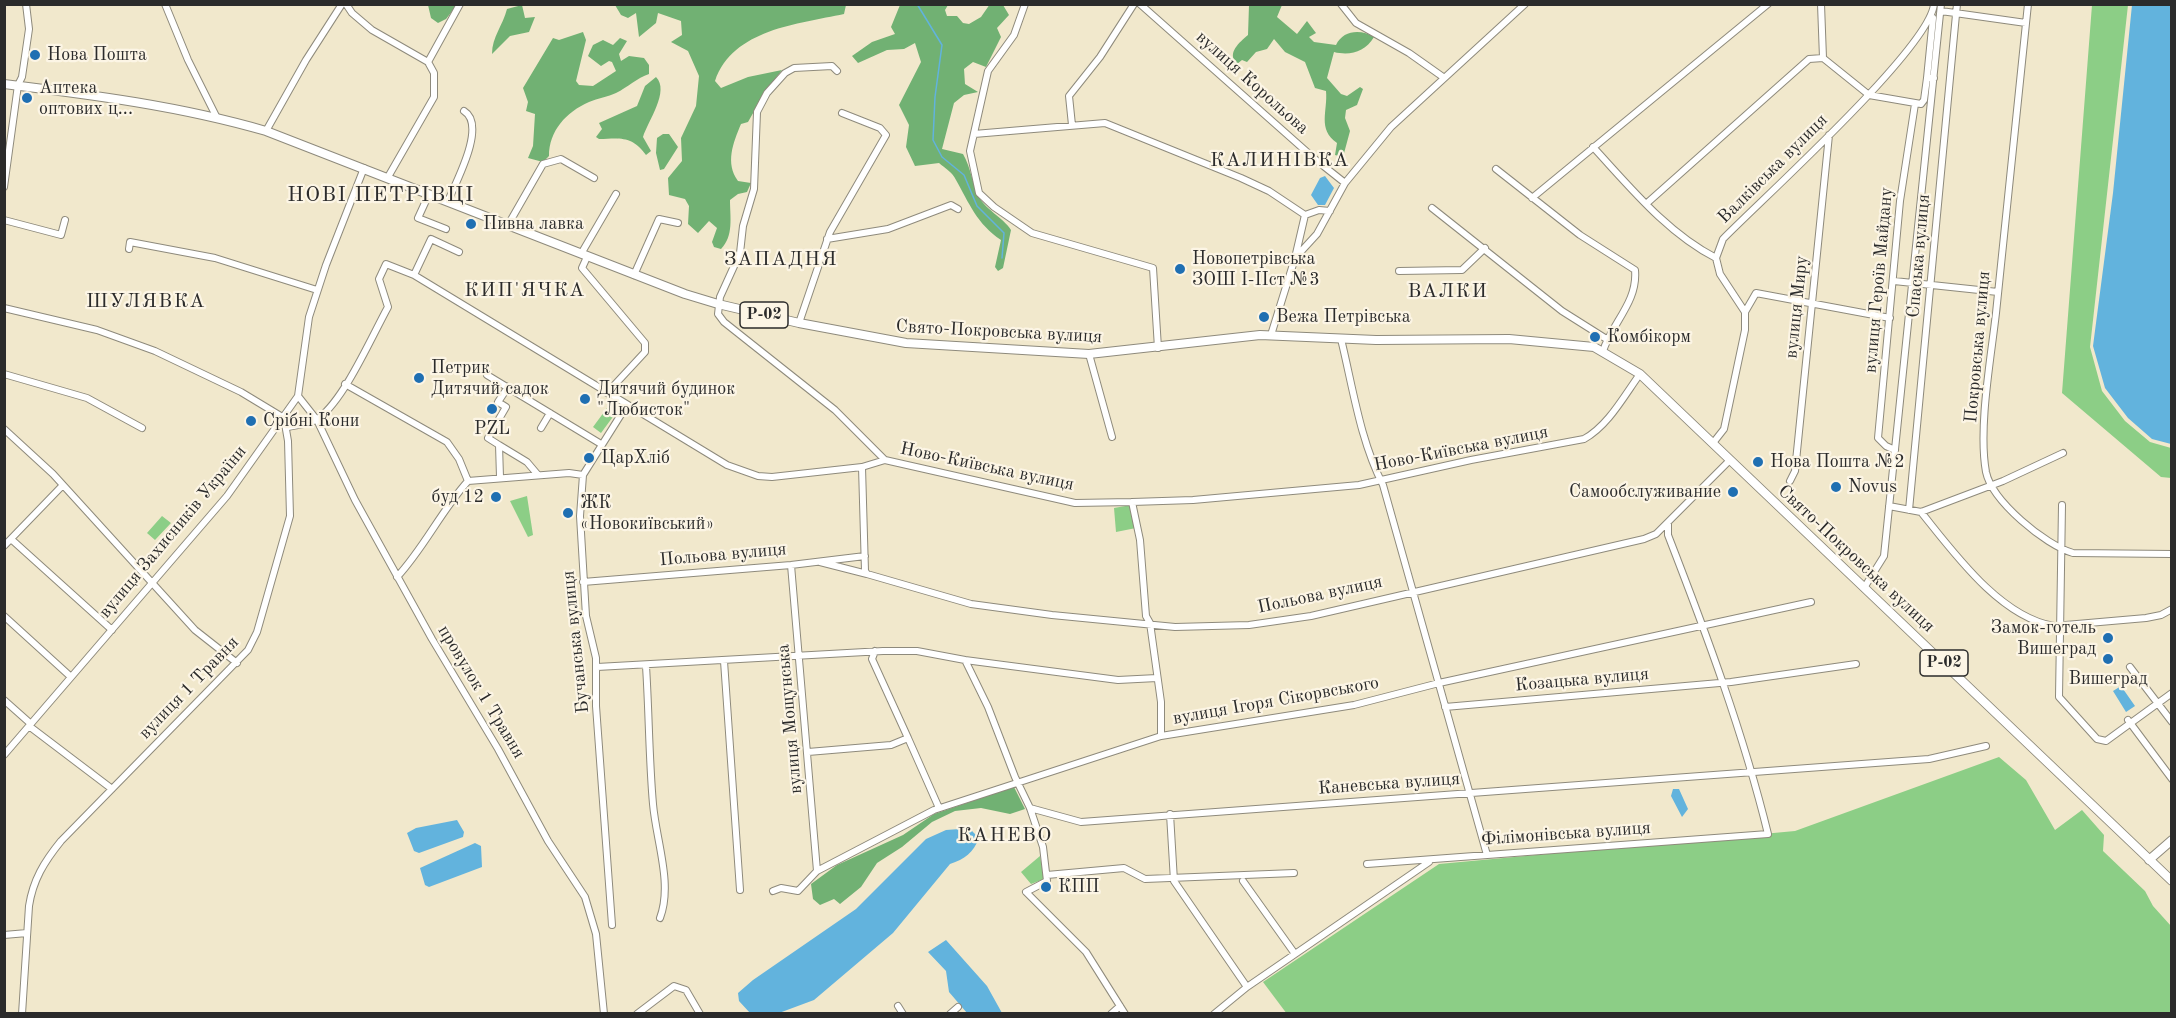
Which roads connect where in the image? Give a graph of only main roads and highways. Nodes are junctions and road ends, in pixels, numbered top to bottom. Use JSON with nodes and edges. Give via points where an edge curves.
{"nodes":[{"id":1,"x":4,"y":84,"type":"edge"},
{"id":2,"x":2172,"y":840,"type":"edge"},
{"id":3,"x":2149,"y":860,"type":"junction"},
{"id":4,"x":2172,"y":881,"type":"edge"}],
"edges":[{"from":1,"to":3,"type":"main road","name":"Свято-Покровська вулиця","number":"Р-02","via":[[122,98],[266,131],[584,256],[718,304],[897,342],[1089,354],[1271,335],[1509,339],[1578,344],[1603,351],[1640,374]]},
{"from":2,"to":3,"type":"main road"},
{"from":3,"to":4,"type":"main road","number":"Р-02"}]}
